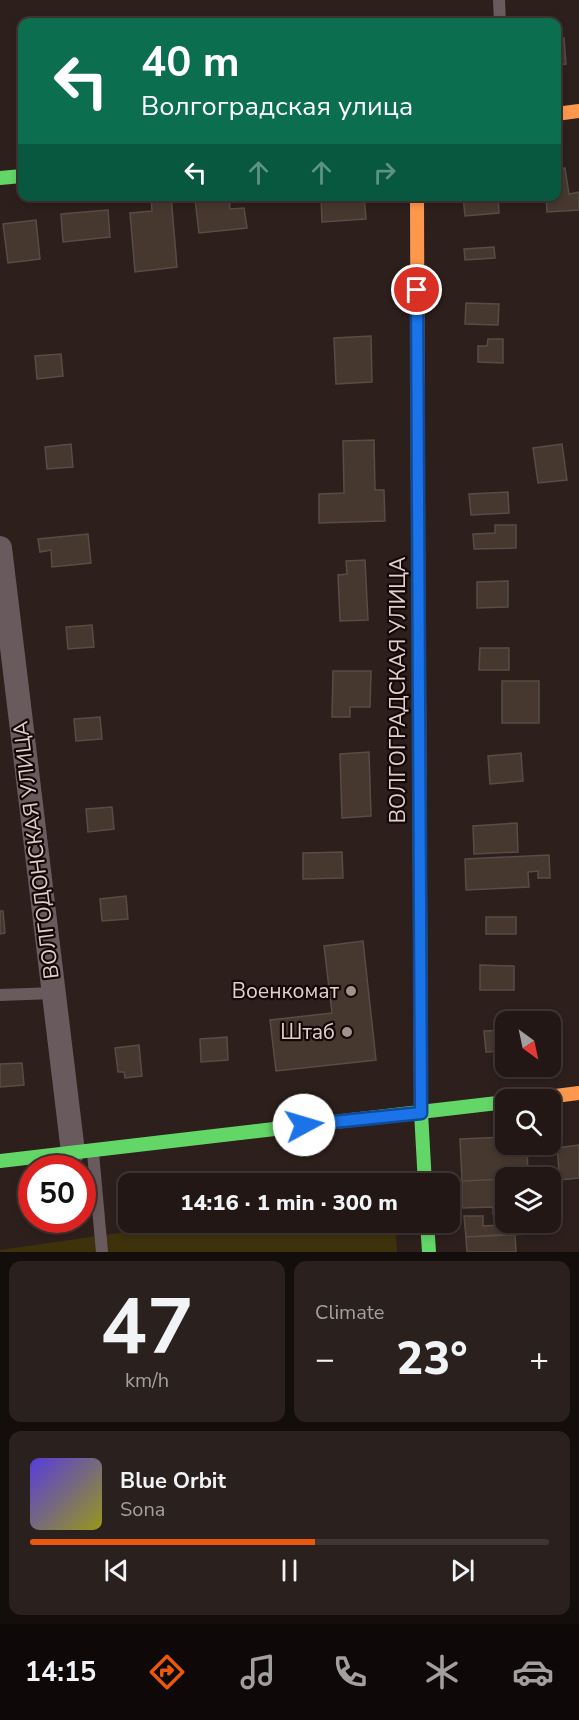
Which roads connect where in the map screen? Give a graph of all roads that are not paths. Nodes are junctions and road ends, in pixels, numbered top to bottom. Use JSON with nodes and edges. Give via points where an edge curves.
{"nodes":[{"id":1,"x":499,"y":0,"type":"edge"},
{"id":2,"x":500,"y":18,"type":"edge"},
{"id":3,"x":579,"y":111,"type":"edge"},
{"id":4,"x":561,"y":113,"type":"edge"},
{"id":5,"x":18,"y":176,"type":"edge"},
{"id":6,"x":0,"y":178,"type":"edge"},
{"id":7,"x":417,"y":201,"type":"edge"},
{"id":8,"x":0,"y":548,"type":"edge"},
{"id":9,"x":54,"y":993,"type":"junction"},
{"id":10,"x":0,"y":995,"type":"edge"},
{"id":11,"x":579,"y":1093,"type":"edge"},
{"id":12,"x":561,"y":1095,"type":"edge"},
{"id":13,"x":495,"y":1103,"type":"edge"},
{"id":14,"x":421,"y":1113,"type":"junction"},
{"id":15,"x":83,"y":1150,"type":"junction"},
{"id":16,"x":0,"y":1161,"type":"edge"},
{"id":17,"x":424,"y":1173,"type":"edge"},
{"id":18,"x":428,"y":1233,"type":"edge"},
{"id":19,"x":102,"y":1252,"type":"edge"},
{"id":20,"x":429,"y":1252,"type":"edge"}],
"edges":[{"from":1,"to":2,"type":"lane"},
{"from":3,"to":4,"type":"street"},
{"from":5,"to":6,"type":"street"},
{"from":7,"to":14,"type":"street","name":"ВОЛГОГРАДСКАЯ УЛИЦА"},
{"from":8,"to":9,"type":"street","name":"ВОЛГОДОНСКАЯ УЛИЦА"},
{"from":9,"to":10,"type":"lane"},
{"from":9,"to":15,"type":"street","name":"ВОЛГОДОНСКАЯ УЛИЦА"},
{"from":11,"to":12,"type":"street"},
{"from":13,"to":14,"type":"street"},
{"from":14,"to":15,"type":"street"},
{"from":14,"to":17,"type":"street","name":"ВОЛГОГРАДСКАЯ УЛИЦА"},
{"from":15,"to":16,"type":"street"},
{"from":15,"to":19,"type":"lane"},
{"from":18,"to":20,"type":"street"}]}
